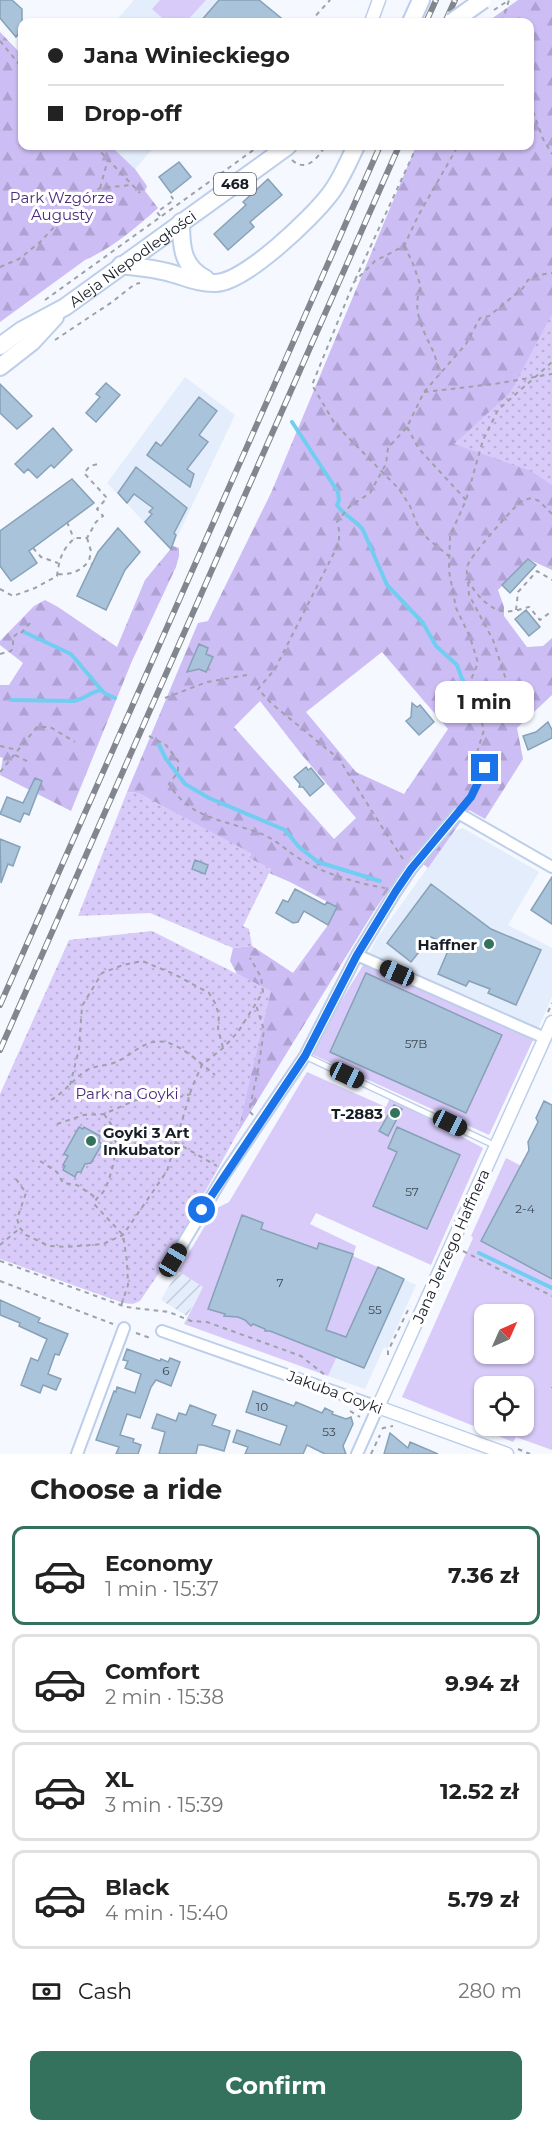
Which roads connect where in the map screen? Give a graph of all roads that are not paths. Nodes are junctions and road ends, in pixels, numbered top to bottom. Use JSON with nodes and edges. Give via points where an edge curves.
{"nodes":[{"id":1,"x":379,"y":0,"type":"edge"},
{"id":2,"x":421,"y":0,"type":"edge"},
{"id":3,"x":483,"y":0,"type":"edge"},
{"id":4,"x":372,"y":18,"type":"edge"},
{"id":5,"x":413,"y":18,"type":"edge"},
{"id":6,"x":458,"y":18,"type":"edge"},
{"id":7,"x":282,"y":150,"type":"edge"},
{"id":8,"x":354,"y":150,"type":"edge"},
{"id":9,"x":181,"y":222,"type":"junction"},
{"id":10,"x":121,"y":265,"type":"junction"},
{"id":11,"x":214,"y":283,"type":"junction"},
{"id":12,"x":65,"y":307,"type":"junction"},
{"id":13,"x":0,"y":346,"type":"edge"},
{"id":14,"x":0,"y":367,"type":"edge"},
{"id":15,"x":485,"y":768,"type":"dead end"},
{"id":16,"x":458,"y":813,"type":"junction"},
{"id":17,"x":552,"y":867,"type":"edge"},
{"id":18,"x":357,"y":955,"type":"junction"},
{"id":19,"x":552,"y":1022,"type":"edge"},
{"id":20,"x":545,"y":1038,"type":"junction"},
{"id":21,"x":305,"y":1056,"type":"junction"},
{"id":22,"x":496,"y":1146,"type":"junction"},
{"id":23,"x":173,"y":1260,"type":"dead end"},
{"id":24,"x":122,"y":1328,"type":"road end"},
{"id":25,"x":162,"y":1331,"type":"dead end"},
{"id":26,"x":378,"y":1407,"type":"junction"},
{"id":27,"x":77,"y":1454,"type":"edge"},
{"id":28,"x":357,"y":1454,"type":"edge"},
{"id":29,"x":507,"y":1454,"type":"edge"}],
"edges":[{"from":1,"to":4,"type":"street"},
{"from":2,"to":5,"type":"main road"},
{"from":3,"to":6,"type":"main road","bridge":true},
{"from":7,"to":9,"type":"main road","name":"Aleja Niepodległości","number":"468"},
{"from":8,"to":11,"type":"main road","via":[[330,194],[300,225],[246,272],[232,280]]},
{"from":9,"to":10,"type":"main road","name":"Aleja Niepodległości","number":"468"},
{"from":9,"to":11,"type":"main road","via":[[185,260],[196,274]]},
{"from":10,"to":11,"type":"main road"},
{"from":10,"to":12,"type":"main road","name":"Aleja Niepodległości","number":"468"},
{"from":12,"to":13,"type":"main road","name":"Aleja Niepodległości","number":"468"},
{"from":12,"to":14,"type":"main road","name":"Aleja Niepodległości","number":"468","via":[[32,342]]},
{"from":15,"to":16,"type":"lane"},
{"from":16,"to":17,"type":"street"},
{"from":16,"to":18,"type":"street","via":[[411,869]]},
{"from":18,"to":20,"type":"street"},
{"from":18,"to":21,"type":"street"},
{"from":19,"to":20,"type":"street","name":"Jana Jerzego Haffnera"},
{"from":20,"to":22,"type":"street","name":"Jana Jerzego Haffnera"},
{"from":21,"to":22,"type":"lane"},
{"from":21,"to":23,"type":"street","via":[[226,1172]]},
{"from":22,"to":26,"type":"street","name":"Jana Jerzego Haffnera"},
{"from":24,"to":27,"type":"street"},
{"from":25,"to":26,"type":"street","name":"Jakuba Goyki"},
{"from":26,"to":28,"type":"street","name":"Jana Jerzego Haffnera"},
{"from":26,"to":29,"type":"street","name":"Jakuba Goyki"}]}
